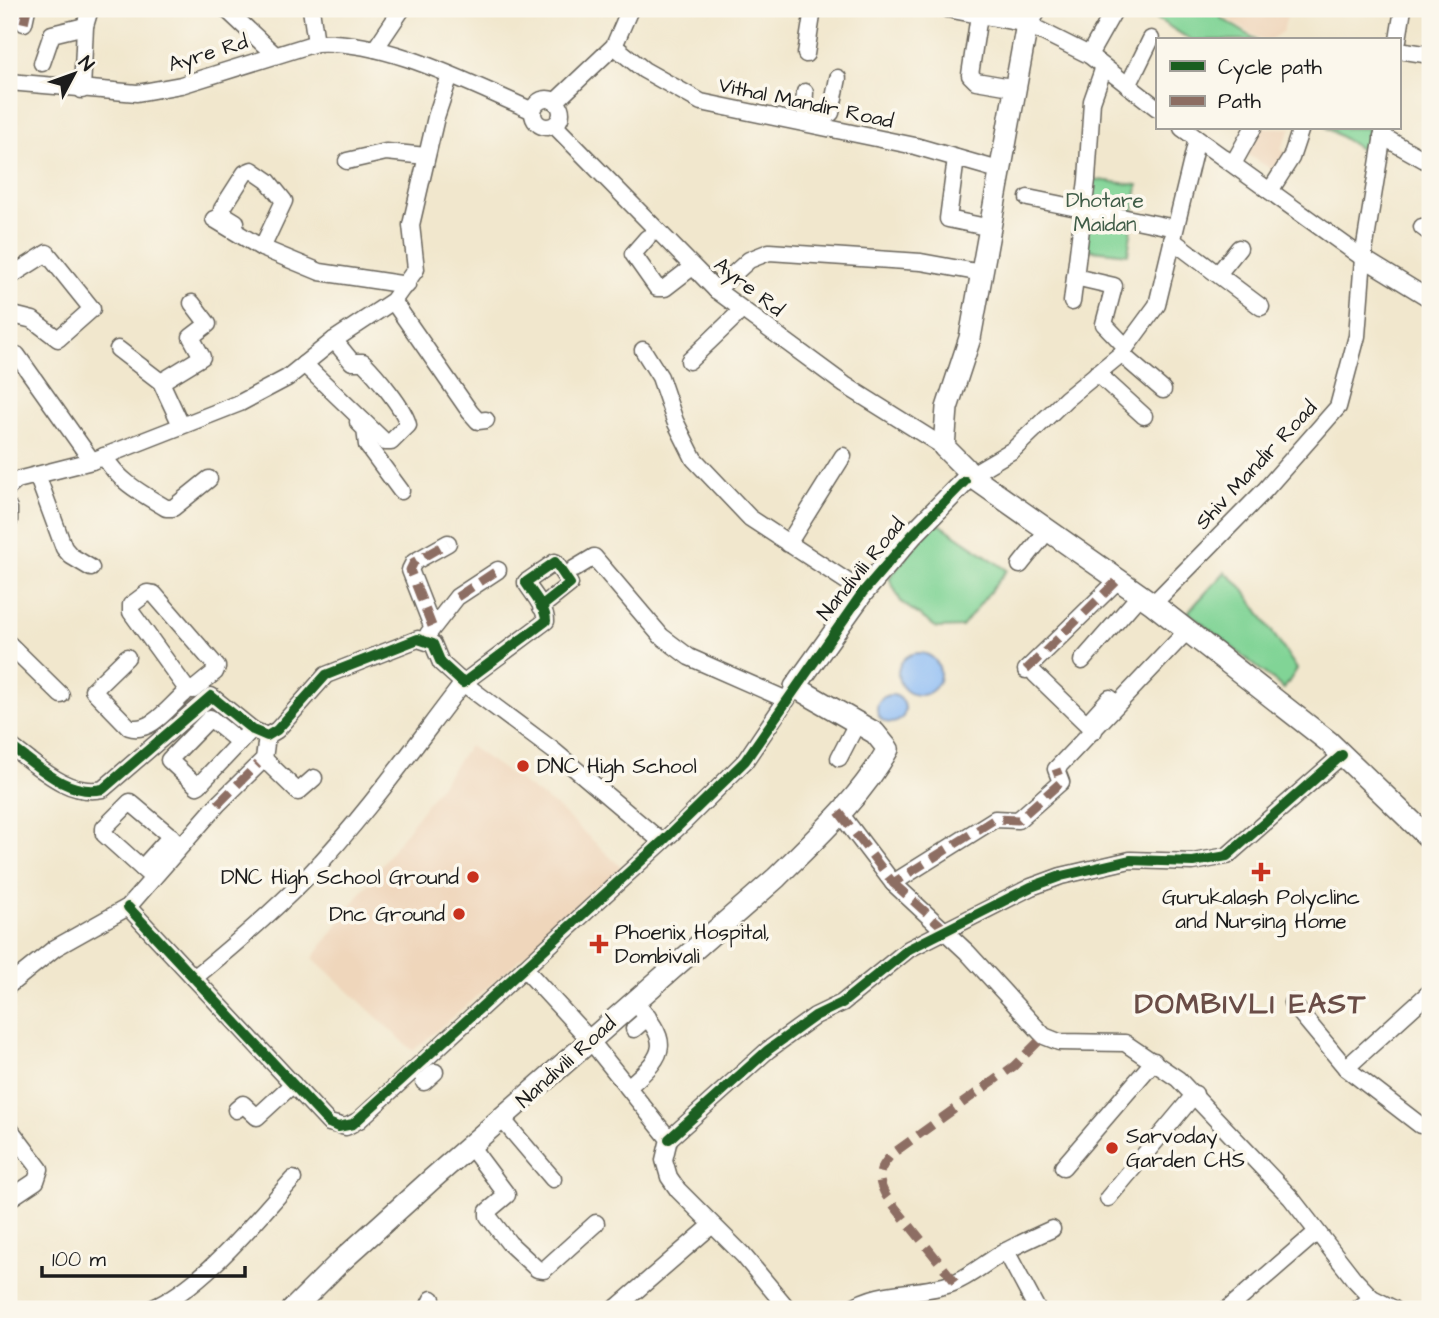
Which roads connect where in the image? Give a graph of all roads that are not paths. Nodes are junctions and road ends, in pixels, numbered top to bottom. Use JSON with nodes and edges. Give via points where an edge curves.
{"nodes":[{"id":1,"x":90,"y":9,"type":"edge"},
{"id":2,"x":226,"y":9,"type":"edge"},
{"id":3,"x":311,"y":9,"type":"edge"},
{"id":4,"x":402,"y":9,"type":"edge"},
{"id":5,"x":630,"y":9,"type":"edge"},
{"id":6,"x":813,"y":9,"type":"edge"},
{"id":7,"x":947,"y":9,"type":"edge"},
{"id":8,"x":1115,"y":9,"type":"edge"},
{"id":9,"x":1404,"y":9,"type":"edge"},
{"id":10,"x":979,"y":15,"type":"junction"},
{"id":11,"x":1031,"y":16,"type":"edge"},
{"id":12,"x":85,"y":26,"type":"junction"},
{"id":13,"x":1398,"y":38,"type":"edge"},
{"id":14,"x":1146,"y":41,"type":"dead end"},
{"id":15,"x":316,"y":43,"type":"junction"},
{"id":16,"x":614,"y":46,"type":"junction"},
{"id":17,"x":375,"y":50,"type":"junction"},
{"id":18,"x":1400,"y":50,"type":"edge"},
{"id":19,"x":274,"y":54,"type":"junction"},
{"id":20,"x":806,"y":54,"type":"dead end"},
{"id":21,"x":1089,"y":55,"type":"junction"},
{"id":22,"x":1430,"y":55,"type":"edge"},
{"id":23,"x":42,"y":63,"type":"dead end"},
{"id":24,"x":1104,"y":67,"type":"junction"},
{"id":25,"x":450,"y":75,"type":"junction"},
{"id":26,"x":838,"y":78,"type":"dead end"},
{"id":27,"x":9,"y":82,"type":"edge"},
{"id":28,"x":1125,"y":83,"type":"junction"},
{"id":29,"x":1017,"y":88,"type":"junction"},
{"id":30,"x":82,"y":90,"type":"junction"},
{"id":31,"x":804,"y":92,"type":"dead end"},
{"id":32,"x":555,"y":102,"type":"junction"},
{"id":33,"x":1156,"y":107,"type":"edge"},
{"id":34,"x":533,"y":111,"type":"junction"},
{"id":35,"x":818,"y":120,"type":"junction"},
{"id":36,"x":555,"y":126,"type":"junction"},
{"id":37,"x":1185,"y":130,"type":"edge"},
{"id":38,"x":1252,"y":130,"type":"edge"},
{"id":39,"x":1300,"y":130,"type":"edge"},
{"id":40,"x":1383,"y":132,"type":"edge"},
{"id":41,"x":1197,"y":139,"type":"junction"},
{"id":42,"x":426,"y":156,"type":"junction"},
{"id":43,"x":956,"y":158,"type":"junction"},
{"id":44,"x":347,"y":161,"type":"dead end"},
{"id":45,"x":1430,"y":163,"type":"edge"},
{"id":46,"x":1233,"y":164,"type":"junction"},
{"id":47,"x":1002,"y":171,"type":"junction"},
{"id":48,"x":1270,"y":191,"type":"junction"},
{"id":49,"x":1028,"y":198,"type":"dead end"},
{"id":50,"x":1084,"y":209,"type":"junction"},
{"id":51,"x":214,"y":219,"type":"dead end"},
{"id":52,"x":991,"y":228,"type":"junction"},
{"id":53,"x":1173,"y":234,"type":"junction"},
{"id":54,"x":647,"y":238,"type":"dead end"},
{"id":55,"x":1239,"y":248,"type":"dead end"},
{"id":56,"x":1363,"y":258,"type":"junction"},
{"id":57,"x":691,"y":268,"type":"junction"},
{"id":58,"x":982,"y":273,"type":"junction"},
{"id":59,"x":1218,"y":274,"type":"junction"},
{"id":60,"x":9,"y":277,"type":"edge"},
{"id":61,"x":1075,"y":277,"type":"junction"},
{"id":62,"x":407,"y":285,"type":"junction"},
{"id":63,"x":716,"y":290,"type":"junction"},
{"id":64,"x":1430,"y":297,"type":"edge"},
{"id":65,"x":393,"y":301,"type":"junction"},
{"id":66,"x":1072,"y":302,"type":"dead end"},
{"id":67,"x":192,"y":303,"type":"dead end"},
{"id":68,"x":1261,"y":307,"type":"dead end"},
{"id":69,"x":742,"y":310,"type":"junction"},
{"id":70,"x":9,"y":314,"type":"edge"},
{"id":71,"x":334,"y":340,"type":"junction"},
{"id":72,"x":118,"y":349,"type":"dead end"},
{"id":73,"x":643,"y":350,"type":"dead end"},
{"id":74,"x":1123,"y":351,"type":"junction"},
{"id":75,"x":17,"y":355,"type":"dead end"},
{"id":76,"x":689,"y":361,"type":"dead end"},
{"id":77,"x":300,"y":368,"type":"junction"},
{"id":78,"x":1097,"y":373,"type":"junction"},
{"id":79,"x":161,"y":382,"type":"junction"},
{"id":80,"x":1163,"y":390,"type":"dead end"},
{"id":81,"x":1144,"y":416,"type":"dead end"},
{"id":82,"x":485,"y":420,"type":"dead end"},
{"id":83,"x":181,"y":425,"type":"junction"},
{"id":84,"x":944,"y":447,"type":"junction"},
{"id":85,"x":843,"y":456,"type":"dead end"},
{"id":86,"x":98,"y":459,"type":"junction"},
{"id":87,"x":37,"y":475,"type":"junction"},
{"id":88,"x":972,"y":475,"type":"junction"},
{"id":89,"x":209,"y":479,"type":"dead end"},
{"id":90,"x":9,"y":487,"type":"edge"},
{"id":91,"x":401,"y":491,"type":"dead end"},
{"id":92,"x":9,"y":508,"type":"edge"},
{"id":93,"x":9,"y":521,"type":"edge"},
{"id":94,"x":1048,"y":530,"type":"junction"},
{"id":95,"x":447,"y":543,"type":"dead end"},
{"id":96,"x":788,"y":544,"type":"junction"},
{"id":97,"x":1020,"y":565,"type":"dead end"},
{"id":98,"x":90,"y":568,"type":"dead end"},
{"id":99,"x":574,"y":569,"type":"dead end"},
{"id":100,"x":498,"y":570,"type":"dead end"},
{"id":101,"x":1117,"y":581,"type":"junction"},
{"id":102,"x":863,"y":592,"type":"junction"},
{"id":103,"x":1146,"y":599,"type":"junction"},
{"id":104,"x":541,"y":607,"type":"dead end"},
{"id":105,"x":1186,"y":632,"type":"junction"},
{"id":106,"x":429,"y":633,"type":"junction"},
{"id":107,"x":9,"y":644,"type":"edge"},
{"id":108,"x":127,"y":657,"type":"dead end"},
{"id":109,"x":1083,"y":661,"type":"dead end"},
{"id":110,"x":156,"y":663,"type":"dead end"},
{"id":111,"x":463,"y":684,"type":"junction"},
{"id":112,"x":791,"y":694,"type":"junction"},
{"id":113,"x":61,"y":695,"type":"dead end"},
{"id":114,"x":196,"y":696,"type":"junction"},
{"id":115,"x":1110,"y":698,"type":"dead end"},
{"id":116,"x":227,"y":708,"type":"junction"},
{"id":117,"x":216,"y":721,"type":"junction"},
{"id":118,"x":857,"y":723,"type":"junction"},
{"id":119,"x":1090,"y":728,"type":"junction"},
{"id":120,"x":252,"y":729,"type":"junction"},
{"id":121,"x":154,"y":731,"type":"junction"},
{"id":122,"x":267,"y":736,"type":"junction"},
{"id":123,"x":239,"y":742,"type":"junction"},
{"id":124,"x":9,"y":746,"type":"edge"},
{"id":125,"x":1342,"y":755,"type":"junction"},
{"id":126,"x":839,"y":758,"type":"dead end"},
{"id":127,"x":264,"y":759,"type":"junction"},
{"id":128,"x":314,"y":778,"type":"dead end"},
{"id":129,"x":839,"y":812,"type":"junction"},
{"id":130,"x":1430,"y":839,"type":"edge"},
{"id":131,"x":176,"y":841,"type":"junction"},
{"id":132,"x":662,"y":842,"type":"junction"},
{"id":133,"x":147,"y":873,"type":"junction"},
{"id":134,"x":893,"y":883,"type":"junction"},
{"id":135,"x":128,"y":907,"type":"junction"},
{"id":136,"x":948,"y":932,"type":"junction"},
{"id":137,"x":524,"y":968,"type":"junction"},
{"id":138,"x":194,"y":978,"type":"junction"},
{"id":139,"x":9,"y":985,"type":"edge"},
{"id":140,"x":1430,"y":992,"type":"edge"},
{"id":141,"x":1292,"y":1003,"type":"dead end"},
{"id":142,"x":641,"y":1009,"type":"junction"},
{"id":143,"x":634,"y":1029,"type":"dead end"},
{"id":144,"x":590,"y":1040,"type":"junction"},
{"id":145,"x":1154,"y":1060,"type":"junction"},
{"id":146,"x":1346,"y":1068,"type":"junction"},
{"id":147,"x":293,"y":1084,"type":"junction"},
{"id":148,"x":628,"y":1087,"type":"junction"},
{"id":149,"x":1195,"y":1094,"type":"junction"},
{"id":150,"x":236,"y":1110,"type":"dead end"},
{"id":151,"x":502,"y":1119,"type":"junction"},
{"id":152,"x":1420,"y":1125,"type":"dead end"},
{"id":153,"x":9,"y":1128,"type":"edge"},
{"id":154,"x":669,"y":1139,"type":"junction"},
{"id":155,"x":471,"y":1147,"type":"junction"},
{"id":156,"x":1063,"y":1167,"type":"dead end"},
{"id":157,"x":293,"y":1179,"type":"dead end"},
{"id":158,"x":553,"y":1179,"type":"dead end"},
{"id":159,"x":1108,"y":1198,"type":"dead end"},
{"id":160,"x":9,"y":1199,"type":"edge"},
{"id":161,"x":596,"y":1223,"type":"dead end"},
{"id":162,"x":711,"y":1226,"type":"junction"},
{"id":163,"x":1052,"y":1229,"type":"dead end"},
{"id":164,"x":1317,"y":1231,"type":"junction"},
{"id":165,"x":1006,"y":1251,"type":"junction"},
{"id":166,"x":1372,"y":1298,"type":"junction"},
{"id":167,"x":625,"y":1306,"type":"edge"},
{"id":168,"x":151,"y":1309,"type":"edge"},
{"id":169,"x":293,"y":1309,"type":"edge"},
{"id":170,"x":788,"y":1309,"type":"edge"},
{"id":171,"x":850,"y":1309,"type":"edge"},
{"id":172,"x":1037,"y":1309,"type":"edge"},
{"id":173,"x":1227,"y":1309,"type":"edge"},
{"id":174,"x":1358,"y":1309,"type":"edge"},
{"id":175,"x":1394,"y":1309,"type":"edge"}],
"edges":[{"from":1,"to":12,"type":"street"},
{"from":2,"to":19,"type":"street"},
{"from":3,"to":15,"type":"street"},
{"from":4,"to":17,"type":"street"},
{"from":5,"to":16,"type":"street"},
{"from":6,"to":20,"type":"street"},
{"from":7,"to":10,"type":"street"},
{"from":8,"to":21,"type":"street"},
{"from":9,"to":13,"type":"street"},
{"from":10,"to":11,"type":"street"},
{"from":10,"to":29,"type":"street","via":[[970,75],[976,81]]},
{"from":11,"to":21,"type":"street"},
{"from":11,"to":29,"type":"street"},
{"from":12,"to":23,"type":"street","via":[[52,34]]},
{"from":12,"to":30,"type":"street"},
{"from":14,"to":28,"type":"street"},
{"from":15,"to":17,"type":"street","name":"Ayre Rd","via":[[338,42]]},
{"from":15,"to":19,"type":"street","name":"Ayre Rd"},
{"from":16,"to":32,"type":"street"},
{"from":16,"to":35,"type":"street","name":"Vithal Mandir Road","via":[[644,70],[701,102]]},
{"from":17,"to":25,"type":"street","name":"Ayre Rd"},
{"from":18,"to":22,"type":"street"},
{"from":19,"to":30,"type":"street","name":"Ayre Rd","via":[[181,85],[137,93]]},
{"from":21,"to":24,"type":"street"},
{"from":24,"to":28,"type":"street"},
{"from":24,"to":50,"type":"street","via":[[1092,101]]},
{"from":25,"to":34,"type":"street","name":"Ayre Rd"},
{"from":25,"to":42,"type":"street"},
{"from":26,"to":35,"type":"street","via":[[833,112]]},
{"from":27,"to":30,"type":"street","name":"Ayre Rd"},
{"from":28,"to":33,"type":"street"},
{"from":29,"to":47,"type":"street"},
{"from":31,"to":35,"type":"street","via":[[803,108]]},
{"from":32,"to":34,"type":"street","via":[[541,100]]},
{"from":32,"to":36,"type":"street","via":[[562,114]]},
{"from":34,"to":36,"type":"street","via":[[537,124]]},
{"from":35,"to":43,"type":"street","name":"Vithal Mandir Road"},
{"from":36,"to":57,"type":"street","name":"Ayre Rd"},
{"from":37,"to":41,"type":"street"},
{"from":38,"to":46,"type":"street"},
{"from":39,"to":48,"type":"street","via":[[1291,158]]},
{"from":40,"to":45,"type":"street"},
{"from":40,"to":56,"type":"street","name":"Shiv Mandir Road"},
{"from":41,"to":46,"type":"street"},
{"from":41,"to":53,"type":"street"},
{"from":42,"to":44,"type":"street","via":[[386,152]]},
{"from":42,"to":62,"type":"street","via":[[411,225],[416,269]]},
{"from":43,"to":47,"type":"street","name":"Vithal Mandir Road"},
{"from":43,"to":52,"type":"street","via":[[948,219]]},
{"from":46,"to":48,"type":"street"},
{"from":47,"to":52,"type":"street"},
{"from":48,"to":56,"type":"street"},
{"from":49,"to":50,"type":"street"},
{"from":50,"to":53,"type":"street"},
{"from":50,"to":61,"type":"street"},
{"from":51,"to":62,"type":"street","via":[[320,272]]},
{"from":52,"to":58,"type":"street"},
{"from":53,"to":59,"type":"street"},
{"from":53,"to":74,"type":"street","via":[[1157,304]]},
{"from":54,"to":57,"type":"street","via":[[633,254],[657,288],[665,288]]},
{"from":55,"to":59,"type":"street"},
{"from":56,"to":64,"type":"street"},
{"from":56,"to":103,"type":"street","name":"Shiv Mandir Road","via":[[1357,335],[1338,407],[1265,490]]},
{"from":57,"to":63,"type":"street","name":"Ayre Rd"},
{"from":58,"to":63,"type":"street","via":[[921,262],[769,251],[749,260]]},
{"from":58,"to":84,"type":"street","via":[[970,338],[947,408]]},
{"from":59,"to":68,"type":"street"},
{"from":60,"to":70,"type":"street","via":[[47,253],[92,309],[58,339],[33,320]]},
{"from":61,"to":66,"type":"street"},
{"from":61,"to":74,"type":"street","via":[[1114,286],[1104,324]]},
{"from":62,"to":65,"type":"street"},
{"from":63,"to":69,"type":"street","name":"Ayre Rd"},
{"from":65,"to":71,"type":"street"},
{"from":65,"to":82,"type":"street","via":[[470,412],[478,421]]},
{"from":67,"to":79,"type":"street","via":[[208,324],[191,337],[202,358]]},
{"from":69,"to":76,"type":"street"},
{"from":69,"to":84,"type":"street","name":"Ayre Rd","via":[[845,385]]},
{"from":71,"to":77,"type":"street"},
{"from":71,"to":77,"type":"street","via":[[352,362],[363,362],[385,384],[405,416],[408,425],[391,442],[385,442]]},
{"from":72,"to":79,"type":"street"},
{"from":73,"to":96,"type":"street","via":[[660,377],[694,459],[750,518]]},
{"from":74,"to":78,"type":"street"},
{"from":74,"to":80,"type":"street"},
{"from":75,"to":86,"type":"street"},
{"from":77,"to":83,"type":"street","via":[[240,403]]},
{"from":77,"to":91,"type":"street","via":[[365,429],[367,444]]},
{"from":78,"to":81,"type":"street"},
{"from":78,"to":88,"type":"street","via":[[1013,450]]},
{"from":79,"to":83,"type":"street"},
{"from":83,"to":86,"type":"street"},
{"from":84,"to":88,"type":"street"},
{"from":85,"to":96,"type":"street"},
{"from":86,"to":87,"type":"street"},
{"from":86,"to":89,"type":"street","via":[[166,509],[173,509]]},
{"from":87,"to":90,"type":"street"},
{"from":87,"to":98,"type":"street","via":[[64,548]]},
{"from":88,"to":94,"type":"street"},
{"from":88,"to":102,"type":"street","name":"Nandivili Road"},
{"from":92,"to":93,"type":"street"},
{"from":94,"to":97,"type":"street","via":[[1041,553]]},
{"from":94,"to":101,"type":"street"},
{"from":95,"to":106,"type":"street","via":[[414,562],[410,570]]},
{"from":96,"to":102,"type":"street"},
{"from":99,"to":112,"type":"street","via":[[594,557],[661,636],[689,657]]},
{"from":100,"to":106,"type":"street","via":[[457,597]]},
{"from":101,"to":103,"type":"street"},
{"from":101,"to":119,"type":"street","via":[[1030,672]]},
{"from":102,"to":112,"type":"street","name":"Nandivili Road"},
{"from":103,"to":105,"type":"street"},
{"from":103,"to":109,"type":"street","name":"Shiv Mandir Road"},
{"from":104,"to":111,"type":"street","via":[[547,617],[543,625]]},
{"from":105,"to":119,"type":"street"},
{"from":105,"to":125,"type":"street"},
{"from":106,"to":111,"type":"street","via":[[441,663]]},
{"from":106,"to":122,"type":"street","via":[[327,674]]},
{"from":107,"to":113,"type":"street"},
{"from":108,"to":121,"type":"street","via":[[93,690],[129,727]]},
{"from":110,"to":114,"type":"street"},
{"from":111,"to":132,"type":"street","via":[[554,751]]},
{"from":111,"to":138,"type":"street","via":[[309,875]]},
{"from":112,"to":118,"type":"street","name":"Nandivili Road"},
{"from":112,"to":132,"type":"street","via":[[745,761]]},
{"from":114,"to":114,"type":"street","via":[[131,612],[131,606],[147,593],[154,594],[217,667]]},
{"from":114,"to":116,"type":"street","via":[[215,697]]},
{"from":114,"to":121,"type":"street"},
{"from":115,"to":119,"type":"street"},
{"from":116,"to":117,"type":"street"},
{"from":116,"to":120,"type":"street"},
{"from":117,"to":123,"type":"street"},
{"from":117,"to":123,"type":"street","via":[[208,720],[169,760],[194,786]]},
{"from":118,"to":126,"type":"street"},
{"from":118,"to":129,"type":"street","name":"Nandivili Road","via":[[875,733],[888,749]]},
{"from":119,"to":134,"type":"street","via":[[1056,769],[1061,782],[1018,820],[995,819]]},
{"from":120,"to":122,"type":"street"},
{"from":120,"to":123,"type":"street"},
{"from":121,"to":124,"type":"street","via":[[103,789],[90,792],[62,784]]},
{"from":122,"to":127,"type":"street"},
{"from":125,"to":130,"type":"street"},
{"from":125,"to":136,"type":"street","via":[[1227,856],[1193,862],[1130,860],[1061,876]]},
{"from":127,"to":128,"type":"street","via":[[298,792]]},
{"from":127,"to":131,"type":"street"},
{"from":129,"to":134,"type":"street"},
{"from":129,"to":142,"type":"street","name":"Nandivili Road"},
{"from":131,"to":133,"type":"street"},
{"from":131,"to":133,"type":"street","via":[[130,802],[104,828],[104,834]]},
{"from":132,"to":137,"type":"street"},
{"from":133,"to":135,"type":"street"},
{"from":134,"to":136,"type":"street"},
{"from":135,"to":138,"type":"street"},
{"from":135,"to":139,"type":"street","via":[[55,948]]},
{"from":136,"to":145,"type":"street","via":[[1050,1040],[1119,1042]]},
{"from":136,"to":154,"type":"street","via":[[909,949],[842,1003],[768,1049]]},
{"from":137,"to":144,"type":"street"},
{"from":137,"to":147,"type":"street","via":[[427,1074],[359,1120],[345,1127],[329,1123]]},
{"from":138,"to":147,"type":"street"},
{"from":140,"to":146,"type":"street"},
{"from":141,"to":146,"type":"street"},
{"from":142,"to":143,"type":"street"},
{"from":142,"to":144,"type":"street","name":"Nandivili Road"},
{"from":142,"to":148,"type":"street","via":[[659,1032],[660,1046],[652,1065]]},
{"from":144,"to":148,"type":"street"},
{"from":144,"to":151,"type":"street","name":"Nandivili Road"},
{"from":145,"to":149,"type":"street"},
{"from":145,"to":156,"type":"street"},
{"from":146,"to":152,"type":"street"},
{"from":147,"to":150,"type":"street","via":[[257,1117],[243,1104]]},
{"from":148,"to":154,"type":"street"},
{"from":149,"to":159,"type":"street"},
{"from":149,"to":164,"type":"street"},
{"from":151,"to":155,"type":"street","name":"Nandivili Road"},
{"from":151,"to":158,"type":"street"},
{"from":153,"to":160,"type":"street","via":[[40,1169],[36,1181]]},
{"from":154,"to":162,"type":"street","via":[[664,1160],[669,1177]]},
{"from":155,"to":161,"type":"street","via":[[507,1195],[488,1216],[537,1269],[544,1270]]},
{"from":155,"to":169,"type":"street","name":"Nandivili Road"},
{"from":157,"to":168,"type":"street","via":[[224,1254]]},
{"from":162,"to":167,"type":"street"},
{"from":162,"to":170,"type":"street","via":[[743,1255]]},
{"from":163,"to":165,"type":"street"},
{"from":164,"to":166,"type":"street"},
{"from":164,"to":173,"type":"street"},
{"from":165,"to":171,"type":"street","via":[[955,1282],[924,1292],[865,1299]]},
{"from":165,"to":172,"type":"street"},
{"from":166,"to":174,"type":"street"},
{"from":166,"to":175,"type":"street"}]}
